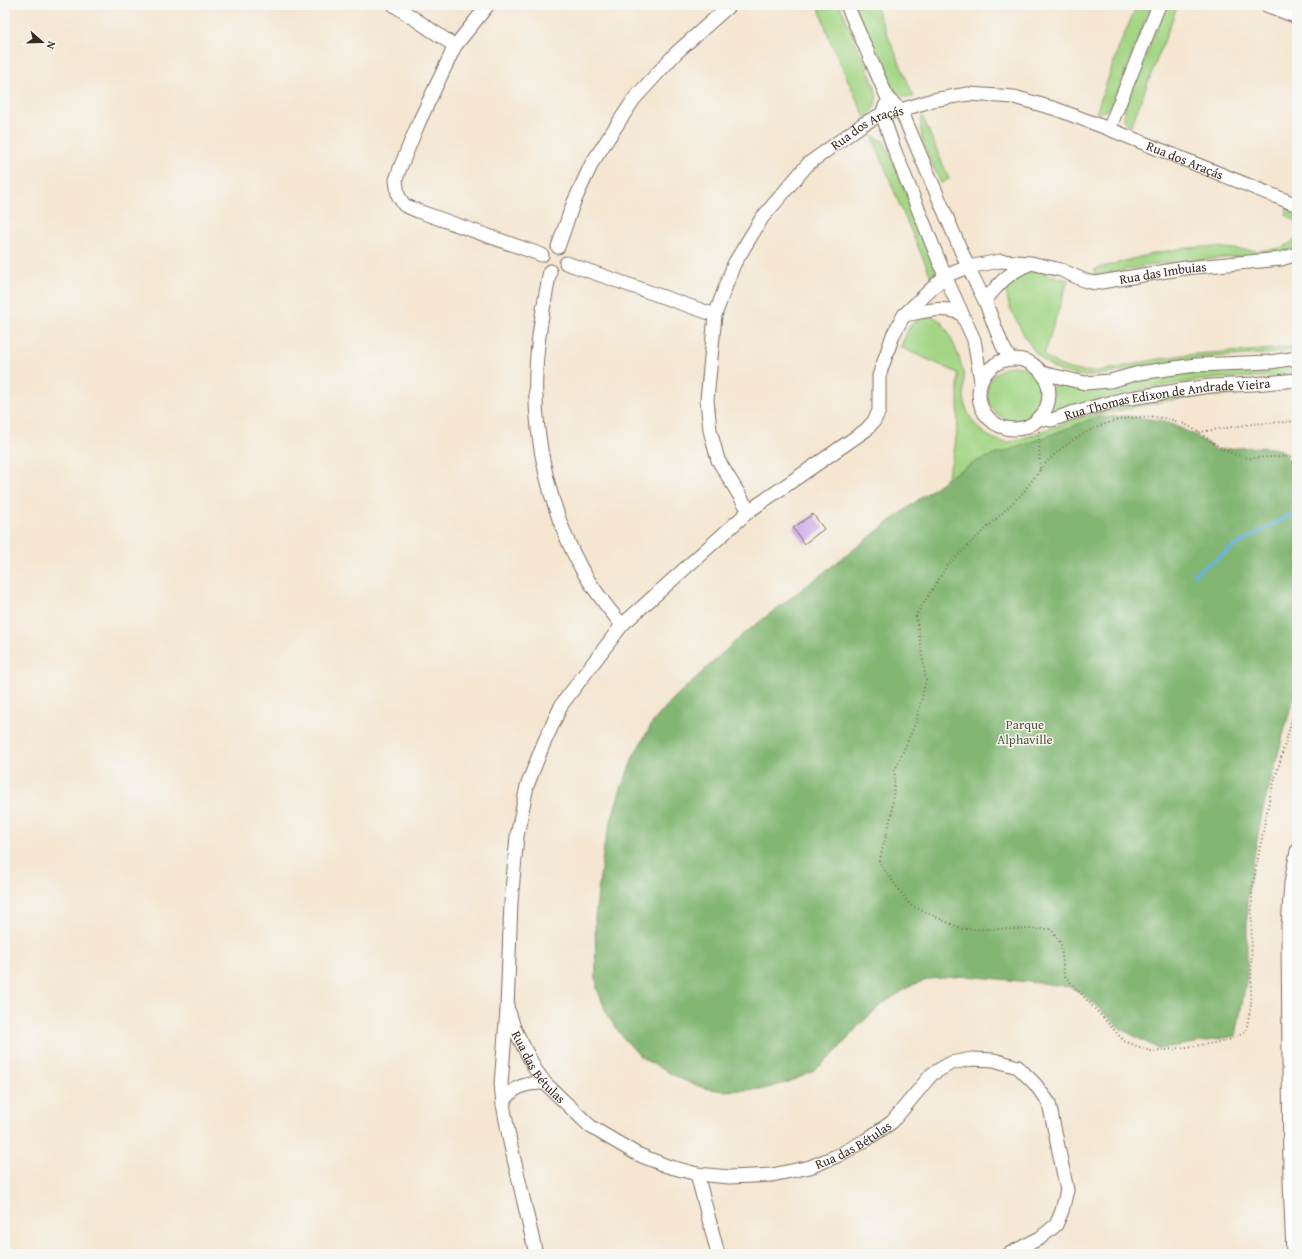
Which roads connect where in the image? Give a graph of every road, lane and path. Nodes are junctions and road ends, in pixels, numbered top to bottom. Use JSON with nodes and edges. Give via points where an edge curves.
{"nodes":[{"id":1,"x":394,"y":5,"type":"edge"},
{"id":2,"x":488,"y":5,"type":"edge"},
{"id":3,"x":730,"y":5,"type":"edge"},
{"id":4,"x":847,"y":5,"type":"edge"},
{"id":5,"x":1159,"y":5,"type":"edge"},
{"id":6,"x":1266,"y":5,"type":"edge"},
{"id":7,"x":1297,"y":17,"type":"edge"},
{"id":8,"x":455,"y":46,"type":"junction"},
{"id":9,"x":888,"y":99,"type":"junction"},
{"id":10,"x":901,"y":110,"type":"junction"},
{"id":11,"x":882,"y":114,"type":"junction"},
{"id":12,"x":1109,"y":129,"type":"junction"},
{"id":13,"x":1297,"y":205,"type":"edge"},
{"id":14,"x":558,"y":247,"type":"junction"},
{"id":15,"x":1297,"y":254,"type":"edge"},
{"id":16,"x":542,"y":255,"type":"junction"},
{"id":17,"x":566,"y":263,"type":"junction"},
{"id":18,"x":1031,"y":263,"type":"junction"},
{"id":19,"x":968,"y":267,"type":"junction"},
{"id":20,"x":550,"y":271,"type":"junction"},
{"id":21,"x":945,"y":276,"type":"junction"},
{"id":22,"x":984,"y":301,"type":"junction"},
{"id":23,"x":962,"y":314,"type":"junction"},
{"id":24,"x":715,"y":315,"type":"junction"},
{"id":25,"x":904,"y":315,"type":"junction"},
{"id":26,"x":1297,"y":358,"type":"edge"},
{"id":27,"x":1010,"y":359,"type":"junction"},
{"id":28,"x":1042,"y":373,"type":"junction"},
{"id":29,"x":1297,"y":380,"type":"edge"},
{"id":30,"x":981,"y":381,"type":"junction"},
{"id":31,"x":1038,"y":418,"type":"junction"},
{"id":32,"x":1297,"y":421,"type":"edge"},
{"id":33,"x":1198,"y":432,"type":"junction"},
{"id":34,"x":1296,"y":455,"type":"edge"},
{"id":35,"x":1297,"y":469,"type":"edge"},
{"id":36,"x":1040,"y":470,"type":"junction"},
{"id":37,"x":749,"y":511,"type":"junction"},
{"id":38,"x":622,"y":625,"type":"junction"},
{"id":39,"x":1297,"y":702,"type":"edge"},
{"id":40,"x":1297,"y":851,"type":"edge"},
{"id":41,"x":507,"y":1009,"type":"junction"},
{"id":42,"x":545,"y":1083,"type":"junction"},
{"id":43,"x":503,"y":1104,"type":"junction"},
{"id":44,"x":1294,"y":1126,"type":"edge"},
{"id":45,"x":697,"y":1174,"type":"junction"},
{"id":46,"x":1293,"y":1182,"type":"edge"},
{"id":47,"x":536,"y":1254,"type":"edge"},
{"id":48,"x":718,"y":1254,"type":"edge"},
{"id":49,"x":1009,"y":1254,"type":"edge"},
{"id":50,"x":1293,"y":1254,"type":"edge"}],
"edges":[{"from":1,"to":8,"type":"street"},
{"from":2,"to":8,"type":"street"},
{"from":3,"to":14,"type":"street","via":[[676,53],[634,99],[592,163],[573,204]]},
{"from":4,"to":9,"type":"street"},
{"from":5,"to":12,"type":"street"},
{"from":6,"to":7,"type":"street"},
{"from":8,"to":16,"type":"street","via":[[418,122],[400,168],[396,180],[398,195],[404,205],[418,211]]},
{"from":9,"to":10,"type":"street"},
{"from":9,"to":11,"type":"street"},
{"from":10,"to":11,"type":"street","name":"Rua dos Araçás"},
{"from":10,"to":12,"type":"street","name":"Rua dos Araçás","via":[[933,100],[968,94],[1014,97],[1056,109]]},
{"from":10,"to":19,"type":"street"},
{"from":11,"to":21,"type":"street"},
{"from":11,"to":24,"type":"street","name":"Rua dos Araçás","via":[[863,124],[808,164],[762,218],[734,264]]},
{"from":12,"to":13,"type":"street","name":"Rua dos Araçás"},
{"from":14,"to":16,"type":"street","via":[[549,248]]},
{"from":14,"to":17,"type":"street","via":[[566,254]]},
{"from":15,"to":18,"type":"street","name":"Rua das Imbuias","via":[[1281,259],[1185,268],[1095,283],[1061,270]]},
{"from":16,"to":20,"type":"street","via":[[543,264]]},
{"from":17,"to":20,"type":"street","via":[[560,270]]},
{"from":17,"to":24,"type":"street"},
{"from":18,"to":19,"type":"street","name":"Rua das Imbuias","via":[[1000,261]]},
{"from":18,"to":22,"type":"street","via":[[1009,274]]},
{"from":19,"to":21,"type":"street","name":"Rua das Imbuias"},
{"from":19,"to":22,"type":"street"},
{"from":20,"to":38,"type":"street","via":[[536,373],[536,420],[546,473],[561,524],[581,568],[600,598]]},
{"from":21,"to":23,"type":"street"},
{"from":21,"to":25,"type":"street"},
{"from":22,"to":27,"type":"street"},
{"from":23,"to":25,"type":"street","via":[[943,309]]},
{"from":23,"to":30,"type":"street","via":[[974,340]]},
{"from":24,"to":37,"type":"street","name":"Rua dos Araçás","via":[[707,400],[710,430],[718,460]]},
{"from":25,"to":37,"type":"street","via":[[893,335],[879,376],[879,411],[874,421],[866,430]]},
{"from":26,"to":28,"type":"street","name":"Rua Thomas Edixon de Andrade Vieira","via":[[1270,362],[1196,365],[1139,373],[1104,382],[1085,383]]},
{"from":27,"to":28,"type":"street","via":[[1028,362]]},
{"from":27,"to":30,"type":"street","via":[[993,366]]},
{"from":28,"to":31,"type":"street","via":[[1047,384],[1048,396],[1045,409]]},
{"from":29,"to":31,"type":"street","name":"Rua Thomas Edixon de Andrade Vieira","via":[[1182,390],[1124,399],[1052,420]]},
{"from":30,"to":31,"type":"street","via":[[981,405],[994,423],[1015,428],[1030,424]]},
{"from":31,"to":36,"type":"path"},
{"from":32,"to":33,"type":"path"},
{"from":33,"to":34,"type":"path","via":[[1223,449],[1249,458]]},
{"from":33,"to":36,"type":"path","via":[[1186,425],[1163,418],[1118,421],[1093,428],[1066,445]]},
{"from":34,"to":35,"type":"path"},
{"from":36,"to":39,"type":"path","via":[[1022,494],[947,566],[916,615],[926,680],[916,722],[895,770],[892,813],[879,862],[910,906],[962,929],[1051,929],[1062,944],[1064,975],[1124,1041],[1153,1052],[1226,1041],[1246,1031],[1251,1005],[1252,889],[1270,796]]},
{"from":37,"to":38,"type":"street"},
{"from":38,"to":41,"type":"street","via":[[562,704],[542,745],[527,786],[517,836],[511,902]]},
{"from":40,"to":44,"type":"street","via":[[1290,883],[1288,927]]},
{"from":41,"to":42,"type":"street","name":"Rua das Bétulas","via":[[534,1069]]},
{"from":41,"to":43,"type":"street","via":[[501,1084]]},
{"from":42,"to":43,"type":"street","via":[[526,1084],[508,1096]]},
{"from":42,"to":45,"type":"street","name":"Rua das Bétulas","via":[[598,1131],[637,1154]]},
{"from":43,"to":47,"type":"street"},
{"from":44,"to":46,"type":"street"},
{"from":45,"to":48,"type":"street"},
{"from":45,"to":49,"type":"street","name":"Rua das Bétulas","via":[[729,1177],[772,1175],[810,1167],[846,1152],[892,1122],[932,1074],[951,1063],[972,1059],[994,1060],[1018,1067],[1049,1102],[1067,1190],[1056,1225],[1040,1238]]},
{"from":46,"to":50,"type":"street"}]}
